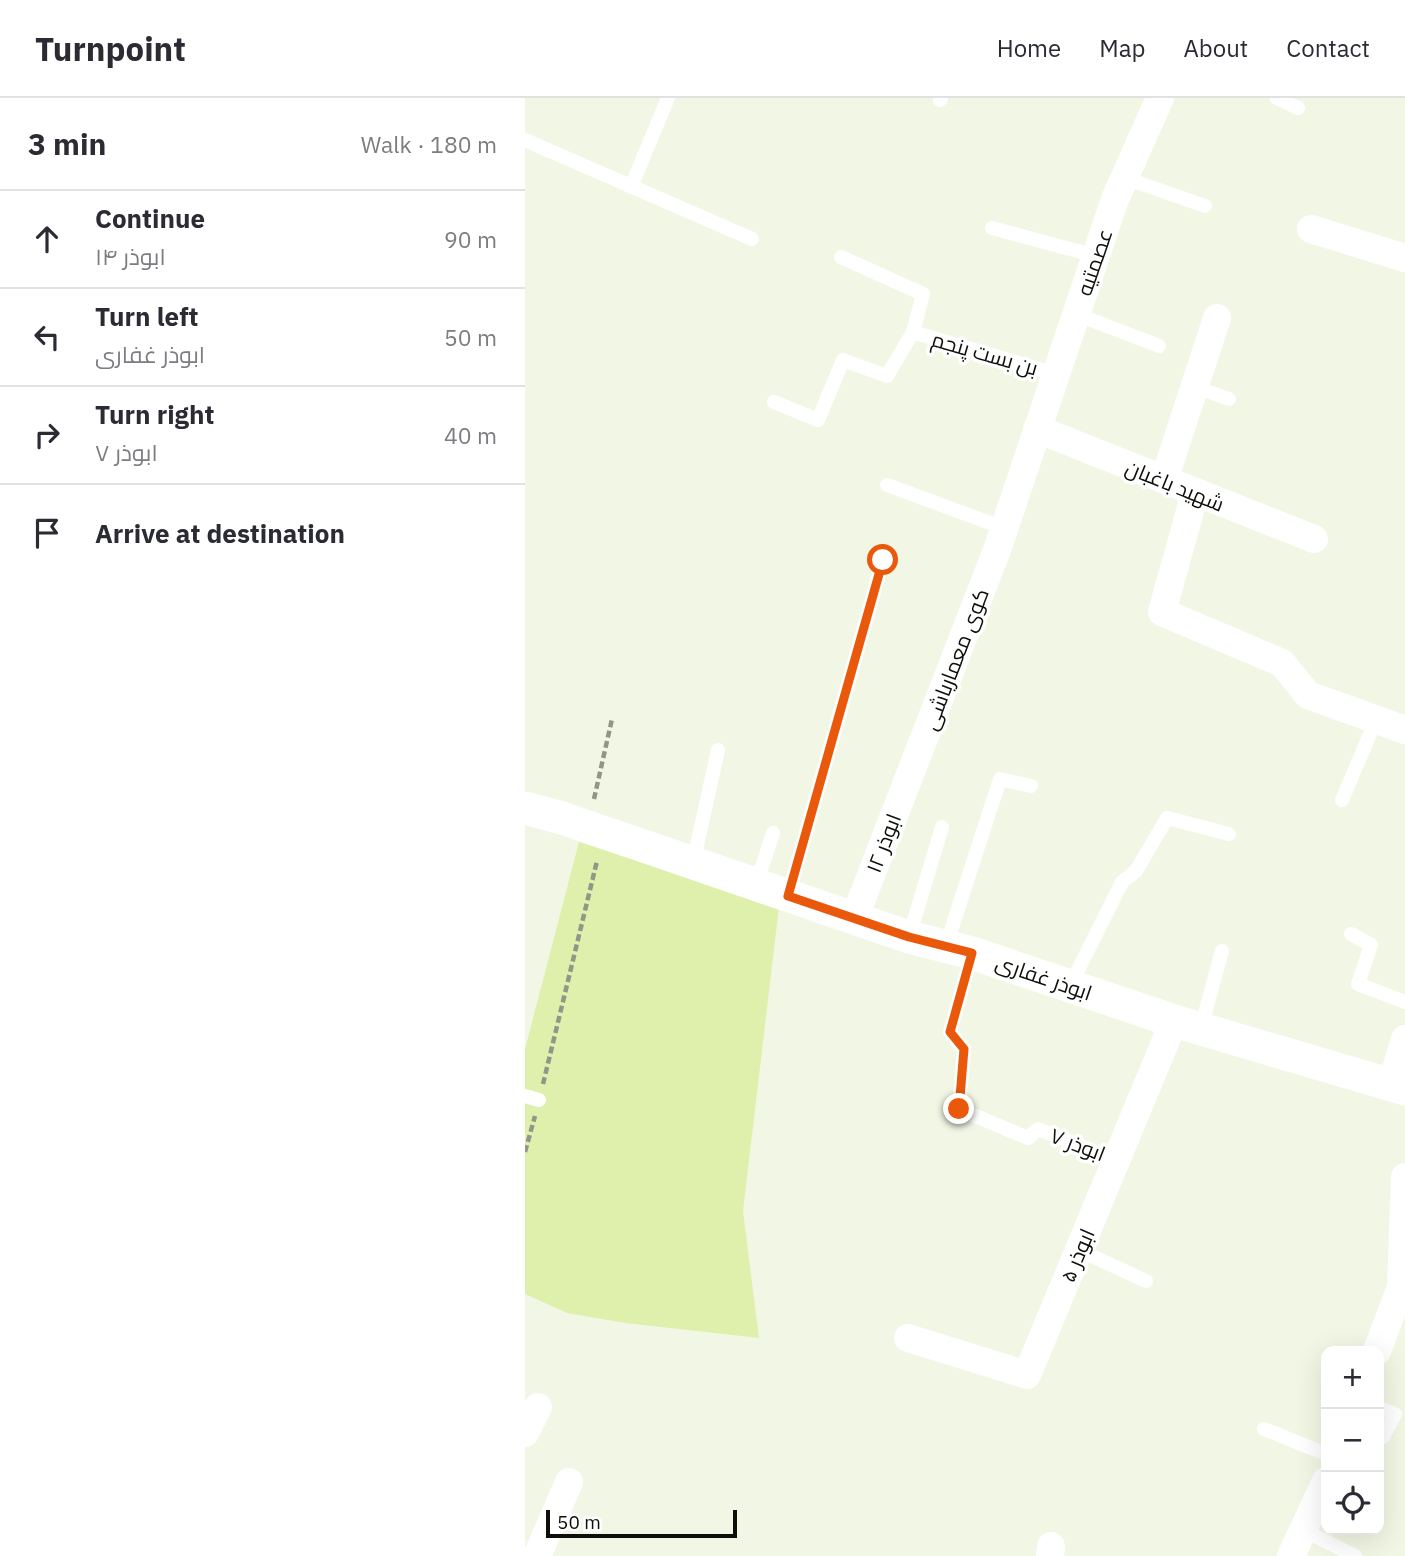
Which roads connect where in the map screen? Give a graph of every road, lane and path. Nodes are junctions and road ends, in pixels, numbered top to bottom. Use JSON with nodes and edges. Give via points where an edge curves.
{"nodes":[{"id":1,"x":668,"y":98,"type":"edge"},
{"id":2,"x":1160,"y":98,"type":"edge"},
{"id":3,"x":1277,"y":98,"type":"edge"},
{"id":4,"x":1298,"y":108,"type":"dead end"},
{"id":5,"x":525,"y":140,"type":"edge"},
{"id":6,"x":1125,"y":178,"type":"junction"},
{"id":7,"x":631,"y":187,"type":"junction"},
{"id":8,"x":1205,"y":206,"type":"dead end"},
{"id":9,"x":992,"y":228,"type":"dead end"},
{"id":10,"x":1311,"y":229,"type":"dead end"},
{"id":11,"x":752,"y":239,"type":"dead end"},
{"id":12,"x":1096,"y":256,"type":"junction"},
{"id":13,"x":841,"y":257,"type":"dead end"},
{"id":14,"x":1405,"y":258,"type":"edge"},
{"id":15,"x":1076,"y":314,"type":"junction"},
{"id":16,"x":1217,"y":318,"type":"dead end"},
{"id":17,"x":913,"y":332,"type":"junction"},
{"id":18,"x":1159,"y":346,"type":"dead end"},
{"id":19,"x":1056,"y":374,"type":"junction"},
{"id":20,"x":1195,"y":387,"type":"junction"},
{"id":21,"x":1229,"y":399,"type":"dead end"},
{"id":22,"x":775,"y":402,"type":"dead end"},
{"id":23,"x":1037,"y":429,"type":"junction"},
{"id":24,"x":1164,"y":480,"type":"junction"},
{"id":25,"x":887,"y":485,"type":"dead end"},
{"id":26,"x":1195,"y":493,"type":"junction"},
{"id":27,"x":1001,"y":539,"type":"junction"},
{"id":28,"x":1314,"y":539,"type":"dead end"},
{"id":29,"x":883,"y":560,"type":"dead end"},
{"id":30,"x":612,"y":719,"type":"dead end"},
{"id":31,"x":1376,"y":720,"type":"junction"},
{"id":32,"x":1405,"y":730,"type":"edge"},
{"id":33,"x":718,"y":750,"type":"dead end"},
{"id":34,"x":913,"y":767,"type":"joint"},
{"id":35,"x":1031,"y":786,"type":"dead end"},
{"id":36,"x":1342,"y":800,"type":"dead end"},
{"id":37,"x":525,"y":808,"type":"edge"},
{"id":38,"x":942,"y":827,"type":"dead end"},
{"id":39,"x":596,"y":830,"type":"junction"},
{"id":40,"x":773,"y":833,"type":"dead end"},
{"id":41,"x":1229,"y":834,"type":"dead end"},
{"id":42,"x":693,"y":863,"type":"junction"},
{"id":43,"x":756,"y":885,"type":"junction"},
{"id":44,"x":788,"y":896,"type":"junction"},
{"id":45,"x":854,"y":919,"type":"junction"},
{"id":46,"x":1351,"y":934,"type":"dead end"},
{"id":47,"x":909,"y":937,"type":"junction"},
{"id":48,"x":959,"y":949,"type":"junction"},
{"id":49,"x":1222,"y":951,"type":"dead end"},
{"id":50,"x":1070,"y":986,"type":"junction"},
{"id":51,"x":1405,"y":1002,"type":"edge"},
{"id":52,"x":1188,"y":1025,"type":"junction"},
{"id":53,"x":1405,"y":1039,"type":"edge"},
{"id":54,"x":1398,"y":1086,"type":"edge"},
{"id":55,"x":532,"y":1098,"type":"edge"},
{"id":56,"x":525,"y":1153,"type":"edge"},
{"id":57,"x":1117,"y":1160,"type":"junction"},
{"id":58,"x":1405,"y":1177,"type":"edge"},
{"id":59,"x":1404,"y":1215,"type":"edge"},
{"id":60,"x":1079,"y":1250,"type":"junction"},
{"id":61,"x":1403,"y":1269,"type":"edge"},
{"id":62,"x":1146,"y":1281,"type":"dead end"},
{"id":63,"x":908,"y":1338,"type":"dead end"},
{"id":64,"x":1379,"y":1346,"type":"edge"},
{"id":65,"x":538,"y":1407,"type":"dead end"},
{"id":66,"x":1384,"y":1410,"type":"edge"},
{"id":67,"x":1264,"y":1429,"type":"dead end"},
{"id":68,"x":525,"y":1433,"type":"edge"},
{"id":69,"x":1384,"y":1435,"type":"edge"},
{"id":70,"x":1321,"y":1452,"type":"edge"},
{"id":71,"x":569,"y":1482,"type":"dead end"},
{"id":72,"x":1321,"y":1493,"type":"edge"},
{"id":73,"x":1305,"y":1531,"type":"junction"},
{"id":74,"x":535,"y":1554,"type":"edge"},
{"id":75,"x":1291,"y":1556,"type":"edge"},
{"id":76,"x":1355,"y":1556,"type":"edge"}],
"edges":[{"from":1,"to":7,"type":"lane"},
{"from":2,"to":6,"type":"street","name":"عصمتیه"},
{"from":3,"to":4,"type":"lane"},
{"from":5,"to":7,"type":"lane"},
{"from":6,"to":8,"type":"lane"},
{"from":6,"to":12,"type":"street","name":"عصمتیه"},
{"from":7,"to":11,"type":"lane"},
{"from":9,"to":12,"type":"lane"},
{"from":10,"to":14,"type":"street"},
{"from":12,"to":15,"type":"street","name":"عصمتیه"},
{"from":13,"to":17,"type":"lane","via":[[923,294]]},
{"from":15,"to":18,"type":"lane"},
{"from":15,"to":19,"type":"street","name":"عصمتیه"},
{"from":16,"to":20,"type":"street"},
{"from":17,"to":19,"type":"lane","name":"بن بست پنجم"},
{"from":17,"to":22,"type":"lane","name":"بن بست پنجم","via":[[887,376],[843,360],[818,420]]},
{"from":19,"to":23,"type":"street","name":"عصمتیه"},
{"from":20,"to":21,"type":"lane"},
{"from":20,"to":24,"type":"street"},
{"from":23,"to":24,"type":"street","name":"شهید باغبان"},
{"from":23,"to":27,"type":"street","name":"کوی معمارباشی"},
{"from":24,"to":26,"type":"street","name":"شهید باغبان"},
{"from":25,"to":27,"type":"lane"},
{"from":26,"to":28,"type":"street","name":"شهید باغبان"},
{"from":26,"to":31,"type":"street","via":[[1162,612],[1282,663],[1308,695]]},
{"from":27,"to":34,"type":"street","name":"کوی معمارباشی"},
{"from":29,"to":44,"type":"lane"},
{"from":30,"to":39,"type":"path"},
{"from":31,"to":32,"type":"street"},
{"from":31,"to":36,"type":"lane"},
{"from":33,"to":42,"type":"lane"},
{"from":34,"to":45,"type":"street","name":"ابوذر ۱۲"},
{"from":35,"to":48,"type":"lane","via":[[1000,779]]},
{"from":37,"to":39,"type":"street","name":"ابوذر غفاری"},
{"from":38,"to":47,"type":"lane"},
{"from":39,"to":42,"type":"street","name":"ابوذر غفاری"},
{"from":39,"to":55,"type":"path"},
{"from":40,"to":43,"type":"lane"},
{"from":41,"to":50,"type":"lane","via":[[1167,818],[1136,871],[1122,882]]},
{"from":42,"to":43,"type":"street","name":"ابوذر غفاری"},
{"from":43,"to":44,"type":"street","name":"ابوذر غفاری"},
{"from":44,"to":45,"type":"street","name":"ابوذر غفاری"},
{"from":45,"to":47,"type":"street","name":"ابوذر غفاری"},
{"from":46,"to":51,"type":"lane","via":[[1371,945],[1358,984]]},
{"from":47,"to":48,"type":"street","name":"ابوذر غفاری"},
{"from":48,"to":50,"type":"street","name":"ابوذر غفاری"},
{"from":48,"to":57,"type":"lane","name":"ابوذر ۷","via":[[950,1032],[964,1049],[959,1109],[1028,1138],[1038,1129]]},
{"from":49,"to":52,"type":"lane"},
{"from":50,"to":52,"type":"street","name":"ابوذر غفاری"},
{"from":52,"to":54,"type":"street","name":"ابوذر غفاری"},
{"from":52,"to":57,"type":"street","name":"ابوذر ۵"},
{"from":53,"to":54,"type":"street"},
{"from":55,"to":56,"type":"path"},
{"from":57,"to":60,"type":"street","name":"ابوذر ۵"},
{"from":58,"to":59,"type":"street"},
{"from":59,"to":61,"type":"street"},
{"from":60,"to":62,"type":"lane"},
{"from":60,"to":63,"type":"street","name":"ابوذر ۵","via":[[1027,1375]]},
{"from":61,"to":64,"type":"street"},
{"from":65,"to":68,"type":"street"},
{"from":66,"to":69,"type":"lane","via":[[1395,1414]]},
{"from":67,"to":70,"type":"lane"},
{"from":71,"to":74,"type":"street"},
{"from":72,"to":73,"type":"street"},
{"from":73,"to":75,"type":"street"},
{"from":73,"to":76,"type":"lane"}]}
